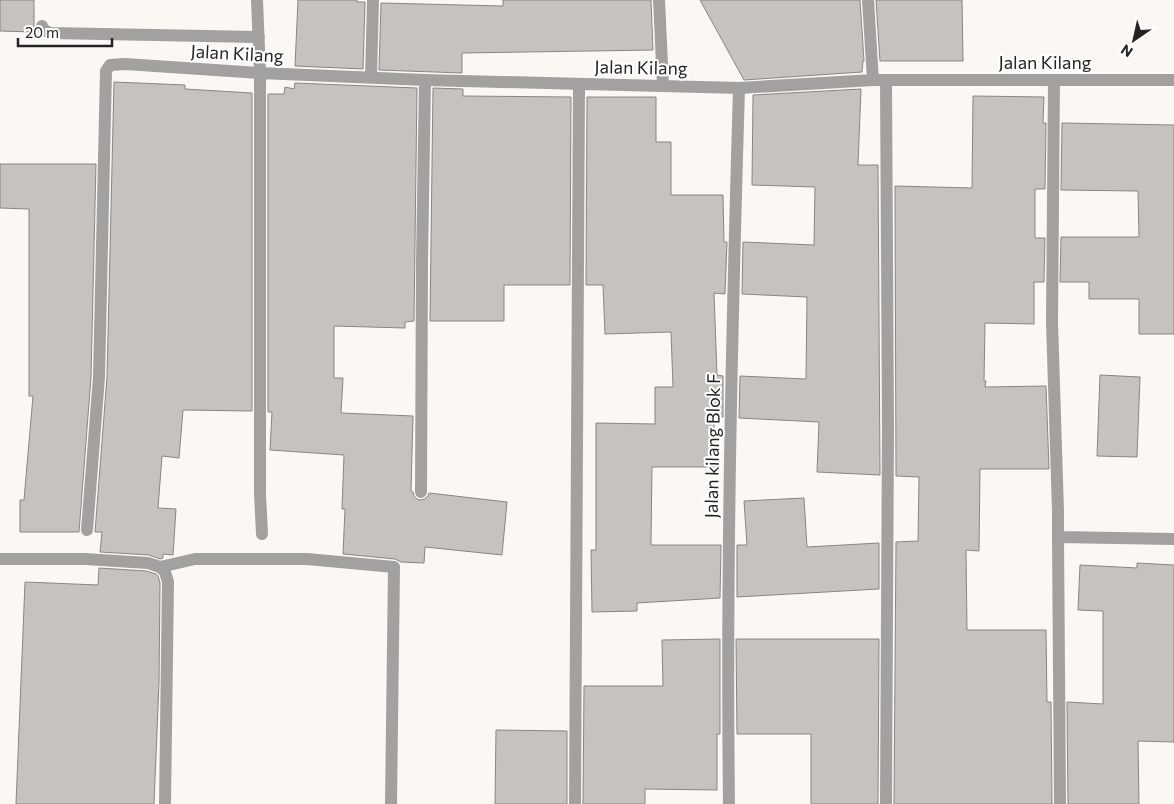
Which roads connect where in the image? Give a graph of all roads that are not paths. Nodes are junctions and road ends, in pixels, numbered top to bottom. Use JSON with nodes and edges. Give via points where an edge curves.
{"nodes":[{"id":1,"x":257,"y":0,"type":"edge"},
{"id":2,"x":373,"y":0,"type":"edge"},
{"id":3,"x":659,"y":0,"type":"edge"},
{"id":4,"x":868,"y":0,"type":"edge"},
{"id":5,"x":42,"y":26,"type":"dead end"},
{"id":6,"x":259,"y":38,"type":"junction"},
{"id":7,"x":260,"y":73,"type":"junction"},
{"id":8,"x":371,"y":77,"type":"junction"},
{"id":9,"x":425,"y":80,"type":"junction"},
{"id":10,"x":873,"y":80,"type":"junction"},
{"id":11,"x":1054,"y":80,"type":"junction"},
{"id":12,"x":1174,"y":80,"type":"edge"},
{"id":13,"x":886,"y":81,"type":"junction"},
{"id":14,"x":579,"y":84,"type":"junction"},
{"id":15,"x":663,"y":86,"type":"junction"},
{"id":16,"x":739,"y":88,"type":"junction"},
{"id":17,"x":421,"y":492,"type":"dead end"},
{"id":18,"x":87,"y":530,"type":"dead end"},
{"id":19,"x":262,"y":534,"type":"dead end"},
{"id":20,"x":1058,"y":537,"type":"junction"},
{"id":21,"x":1174,"y":538,"type":"edge"},
{"id":22,"x":0,"y":559,"type":"edge"},
{"id":23,"x":160,"y":567,"type":"junction"},
{"id":24,"x":165,"y":804,"type":"edge"},
{"id":25,"x":391,"y":804,"type":"edge"},
{"id":26,"x":575,"y":804,"type":"edge"},
{"id":27,"x":729,"y":804,"type":"edge"},
{"id":28,"x":886,"y":804,"type":"edge"},
{"id":29,"x":1060,"y":804,"type":"edge"}],
"edges":[{"from":1,"to":6,"type":"street"},
{"from":2,"to":8,"type":"street"},
{"from":3,"to":15,"type":"street"},
{"from":4,"to":10,"type":"street"},
{"from":5,"to":6,"type":"street","via":[[43,30],[52,33]]},
{"from":6,"to":7,"type":"street"},
{"from":7,"to":8,"type":"street","name":"Jalan Kilang"},
{"from":7,"to":18,"type":"street","name":"Jalan Kilang","via":[[124,64],[114,64],[106,71],[98,377]]},
{"from":7,"to":19,"type":"street"},
{"from":8,"to":9,"type":"street","name":"Jalan Kilang"},
{"from":9,"to":14,"type":"street","name":"Jalan Kilang"},
{"from":9,"to":17,"type":"street"},
{"from":10,"to":13,"type":"street","name":"Jalan Kilang"},
{"from":10,"to":16,"type":"street","name":"Jalan Kilang"},
{"from":11,"to":12,"type":"street","name":"Jalan Kilang"},
{"from":11,"to":13,"type":"street","name":"Jalan Kilang"},
{"from":11,"to":20,"type":"street","via":[[1052,322]]},
{"from":13,"to":28,"type":"street"},
{"from":14,"to":15,"type":"street","name":"Jalan Kilang"},
{"from":14,"to":26,"type":"street"},
{"from":15,"to":16,"type":"street","name":"Jalan Kilang"},
{"from":16,"to":27,"type":"street","name":"Jalan kilang Blok F","via":[[728,619]]},
{"from":20,"to":21,"type":"street"},
{"from":20,"to":29,"type":"street"},
{"from":22,"to":23,"type":"street","via":[[85,559],[148,563]]},
{"from":23,"to":24,"type":"street","via":[[168,582]]},
{"from":23,"to":25,"type":"street","via":[[195,559],[307,559],[394,567]]}]}
